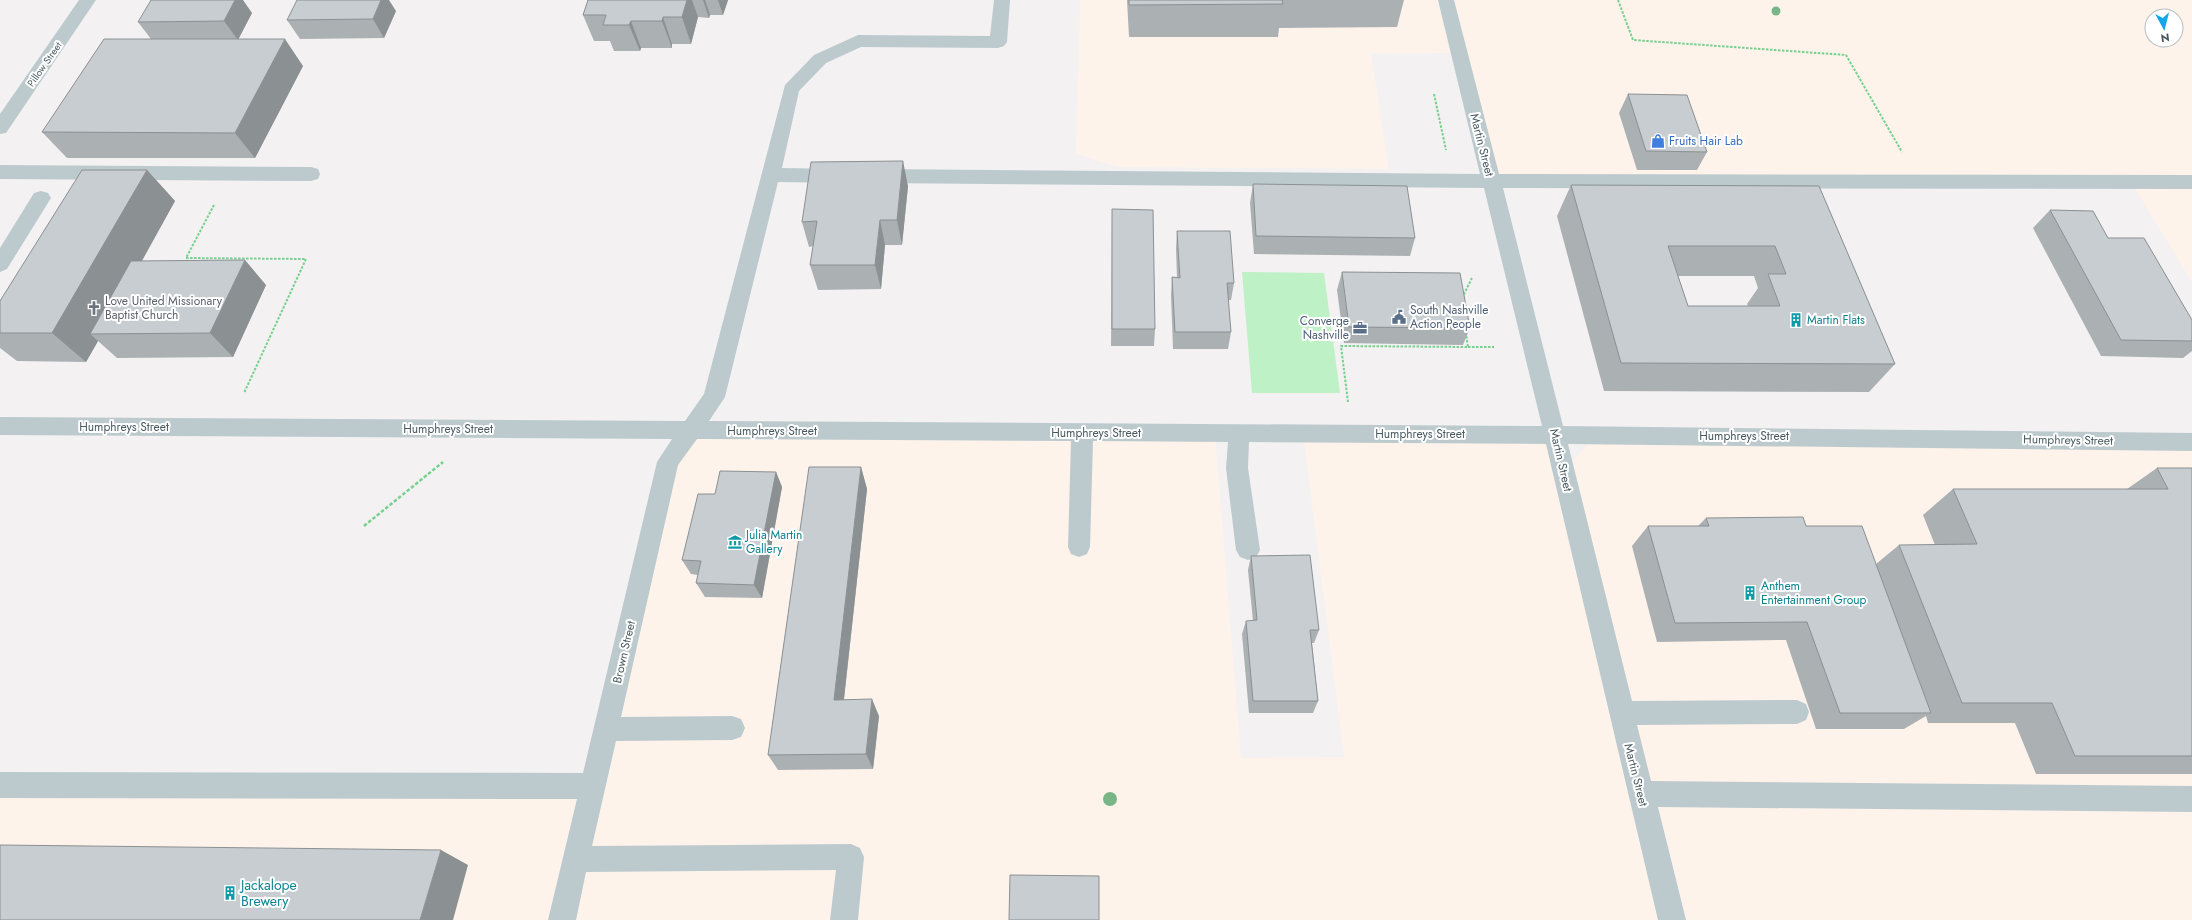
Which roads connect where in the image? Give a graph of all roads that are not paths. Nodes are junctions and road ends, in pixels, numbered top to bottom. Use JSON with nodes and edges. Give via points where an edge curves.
{"nodes":[{"id":1,"x":88,"y":0,"type":"edge"},
{"id":2,"x":1002,"y":0,"type":"edge"},
{"id":3,"x":1446,"y":0,"type":"edge"},
{"id":4,"x":0,"y":128,"type":"edge"},
{"id":5,"x":0,"y":172,"type":"edge"},
{"id":6,"x":312,"y":174,"type":"dead end"},
{"id":7,"x":770,"y":175,"type":"junction"},
{"id":8,"x":1492,"y":181,"type":"junction"},
{"id":9,"x":2192,"y":182,"type":"edge"},
{"id":10,"x":41,"y":198,"type":"dead end"},
{"id":11,"x":0,"y":264,"type":"edge"},
{"id":12,"x":0,"y":426,"type":"edge"},
{"id":13,"x":689,"y":430,"type":"junction"},
{"id":14,"x":1082,"y":433,"type":"junction"},
{"id":15,"x":1239,"y":433,"type":"junction"},
{"id":16,"x":1555,"y":434,"type":"junction"},
{"id":17,"x":2192,"y":442,"type":"edge"},
{"id":18,"x":1079,"y":547,"type":"dead end"},
{"id":19,"x":1248,"y":550,"type":"dead end"},
{"id":20,"x":1797,"y":712,"type":"dead end"},
{"id":21,"x":1621,"y":713,"type":"junction"},
{"id":22,"x":732,"y":728,"type":"dead end"},
{"id":23,"x":606,"y":729,"type":"junction"},
{"id":24,"x":0,"y":785,"type":"edge"},
{"id":25,"x":592,"y":786,"type":"junction"},
{"id":26,"x":1641,"y":794,"type":"junction"},
{"id":27,"x":2192,"y":799,"type":"edge"},
{"id":28,"x":576,"y":859,"type":"junction"},
{"id":29,"x":562,"y":920,"type":"edge"},
{"id":30,"x":844,"y":920,"type":"edge"},
{"id":31,"x":1672,"y":920,"type":"edge"}],
"edges":[{"from":1,"to":4,"type":"street","name":"Pillow Street"},
{"from":2,"to":7,"type":"street","via":[[998,42],[858,41],[820,59],[791,89]]},
{"from":3,"to":8,"type":"street","name":"Martin Street"},
{"from":5,"to":6,"type":"street"},
{"from":7,"to":8,"type":"street"},
{"from":7,"to":13,"type":"street","name":"Brown Street","via":[[714,397]]},
{"from":8,"to":9,"type":"street"},
{"from":8,"to":16,"type":"street","name":"Martin Street"},
{"from":10,"to":11,"type":"street"},
{"from":12,"to":13,"type":"street","name":"Humphreys Street"},
{"from":13,"to":14,"type":"street","name":"Humphreys Street"},
{"from":13,"to":23,"type":"street","name":"Brown Street","via":[[668,462]]},
{"from":14,"to":15,"type":"street","name":"Humphreys Street"},
{"from":14,"to":18,"type":"street"},
{"from":15,"to":16,"type":"street","name":"Humphreys Street"},
{"from":15,"to":19,"type":"street","via":[[1237,468]]},
{"from":16,"to":17,"type":"street","name":"Humphreys Street"},
{"from":16,"to":21,"type":"street","name":"Martin Street"},
{"from":20,"to":21,"type":"street"},
{"from":21,"to":26,"type":"street","name":"Martin Street"},
{"from":22,"to":23,"type":"street"},
{"from":23,"to":25,"type":"street","name":"Brown Street"},
{"from":24,"to":25,"type":"street"},
{"from":25,"to":28,"type":"street","name":"Brown Street"},
{"from":26,"to":27,"type":"street"},
{"from":26,"to":31,"type":"street","name":"Martin Street"},
{"from":28,"to":29,"type":"street","name":"Brown Street"},
{"from":28,"to":30,"type":"street","via":[[852,857]]}]}
